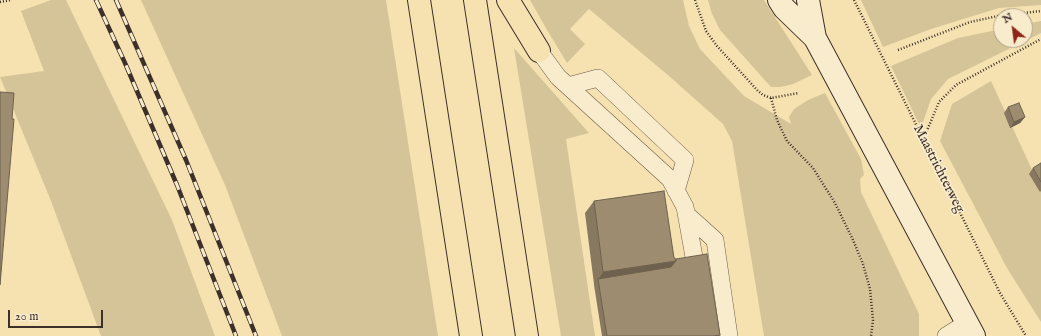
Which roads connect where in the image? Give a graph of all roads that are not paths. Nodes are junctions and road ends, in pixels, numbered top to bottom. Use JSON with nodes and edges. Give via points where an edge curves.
{"nodes":[{"id":1,"x":420,"y":0,"type":"edge"},
{"id":2,"x":476,"y":0,"type":"edge"},
{"id":3,"x":508,"y":0,"type":"edge"},
{"id":4,"x":779,"y":0,"type":"edge"},
{"id":5,"x":808,"y":0,"type":"edge"},
{"id":6,"x":815,"y":38,"type":"junction"},
{"id":7,"x":539,"y":51,"type":"joint"},
{"id":8,"x":568,"y":86,"type":"junction"},
{"id":9,"x":676,"y":191,"type":"junction"},
{"id":10,"x":686,"y":214,"type":"junction"},
{"id":11,"x":700,"y":295,"type":"edge"},
{"id":12,"x":970,"y":330,"type":"edge"},
{"id":13,"x":472,"y":336,"type":"edge"},
{"id":14,"x":527,"y":336,"type":"edge"},
{"id":15,"x":729,"y":336,"type":"edge"},
{"id":16,"x":946,"y":336,"type":"edge"}],
"edges":[{"from":1,"to":13,"type":"highway"},
{"from":2,"to":14,"type":"highway"},
{"from":3,"to":7,"type":"highway"},
{"from":4,"to":6,"type":"main road"},
{"from":5,"to":6,"type":"main road"},
{"from":6,"to":12,"type":"main road"},
{"from":7,"to":8,"type":"lane"},
{"from":8,"to":9,"type":"lane","via":[[670,180]]},
{"from":8,"to":9,"type":"lane","via":[[598,78],[685,160]]},
{"from":9,"to":10,"type":"lane"},
{"from":10,"to":11,"type":"lane","via":[[690,276]]},
{"from":10,"to":15,"type":"lane","via":[[715,240]]},
{"from":12,"to":16,"type":"lane"}]}
